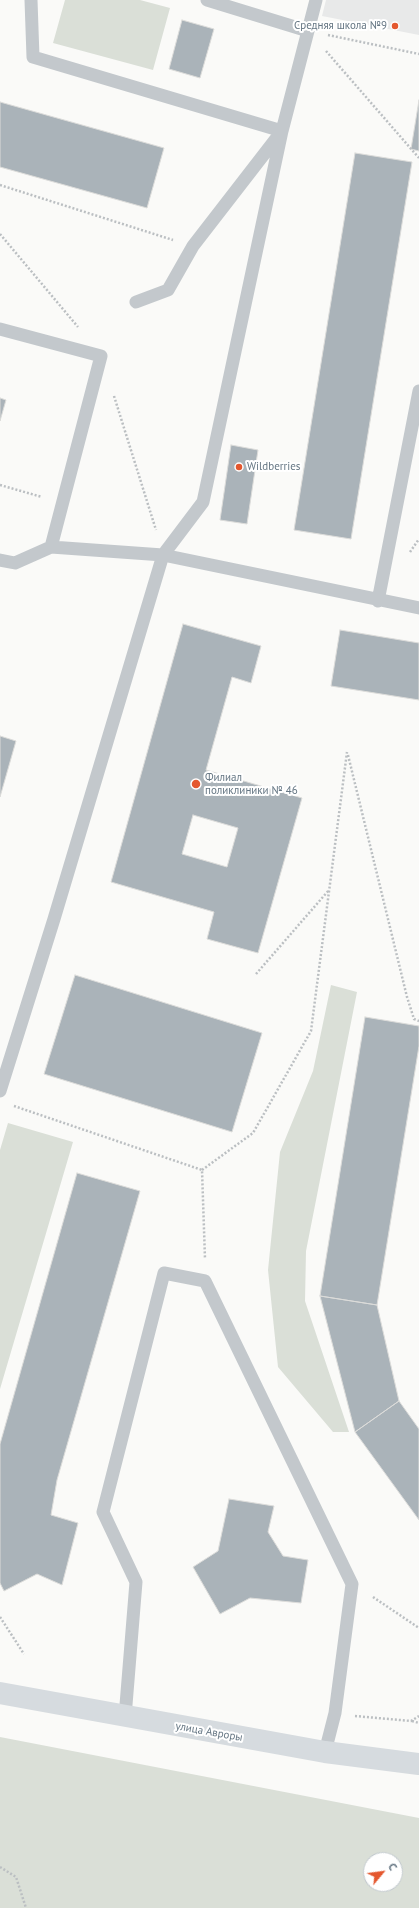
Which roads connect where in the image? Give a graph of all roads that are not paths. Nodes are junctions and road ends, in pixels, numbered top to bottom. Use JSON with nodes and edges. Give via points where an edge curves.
{"nodes":[{"id":1,"x":31,"y":0,"type":"edge"},
{"id":2,"x":207,"y":0,"type":"edge"},
{"id":3,"x":316,"y":0,"type":"edge"},
{"id":4,"x":308,"y":31,"type":"junction"},
{"id":5,"x":282,"y":131,"type":"junction"},
{"id":6,"x":136,"y":302,"type":"dead end"},
{"id":7,"x":0,"y":329,"type":"edge"},
{"id":8,"x":419,"y":391,"type":"edge"},
{"id":9,"x":51,"y":547,"type":"junction"},
{"id":10,"x":163,"y":555,"type":"junction"},
{"id":11,"x":0,"y":560,"type":"edge"},
{"id":12,"x":378,"y":601,"type":"junction"},
{"id":13,"x":419,"y":608,"type":"edge"},
{"id":14,"x":0,"y":1091,"type":"edge"},
{"id":15,"x":0,"y":1693,"type":"edge"},
{"id":16,"x":124,"y":1717,"type":"junction"},
{"id":17,"x":324,"y":1752,"type":"junction"},
{"id":18,"x":419,"y":1764,"type":"edge"}],
"edges":[{"from":1,"to":5,"type":"lane","via":[[33,57]]},
{"from":2,"to":4,"type":"lane"},
{"from":3,"to":4,"type":"lane"},
{"from":4,"to":5,"type":"lane"},
{"from":5,"to":6,"type":"lane","via":[[193,246],[168,290]]},
{"from":5,"to":10,"type":"lane","via":[[203,502]]},
{"from":7,"to":9,"type":"lane","via":[[102,356]]},
{"from":8,"to":12,"type":"lane"},
{"from":9,"to":10,"type":"lane"},
{"from":9,"to":11,"type":"lane","via":[[15,563]]},
{"from":10,"to":12,"type":"lane"},
{"from":10,"to":14,"type":"lane"},
{"from":12,"to":13,"type":"lane"},
{"from":15,"to":16,"type":"street","name":"улица Авроры"},
{"from":16,"to":17,"type":"street","name":"улица Авроры"},
{"from":16,"to":17,"type":"lane","via":[[136,1582],[103,1512],[164,1273],[205,1281],[352,1584],[335,1714]]},
{"from":17,"to":18,"type":"street","name":"улица Авроры"}]}
